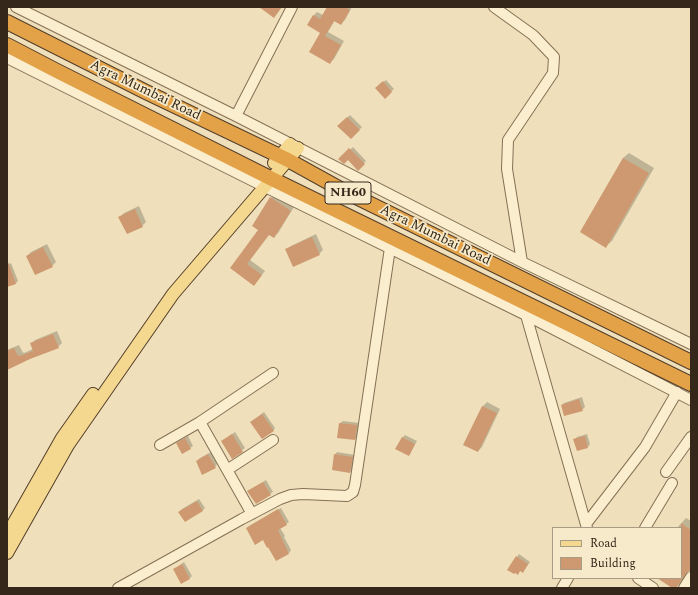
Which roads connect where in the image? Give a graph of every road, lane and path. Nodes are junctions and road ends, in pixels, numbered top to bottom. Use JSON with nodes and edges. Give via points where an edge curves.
{"nodes":[{"id":1,"x":16,"y":7,"type":"edge"},
{"id":2,"x":292,"y":7,"type":"edge"},
{"id":3,"x":494,"y":7,"type":"edge"},
{"id":4,"x":7,"y":22,"type":"edge"},
{"id":5,"x":7,"y":46,"type":"edge"},
{"id":6,"x":7,"y":58,"type":"edge"},
{"id":7,"x":236,"y":116,"type":"junction"},
{"id":8,"x":294,"y":146,"type":"junction"},
{"id":9,"x":284,"y":158,"type":"junction"},
{"id":10,"x":264,"y":181,"type":"junction"},
{"id":11,"x":390,"y":248,"type":"junction"},
{"id":12,"x":522,"y":262,"type":"junction"},
{"id":13,"x":526,"y":315,"type":"junction"},
{"id":14,"x":691,"y":344,"type":"edge"},
{"id":15,"x":691,"y":362,"type":"edge"},
{"id":16,"x":273,"y":373,"type":"dead end"},
{"id":17,"x":691,"y":384,"type":"edge"},
{"id":18,"x":677,"y":392,"type":"junction"},
{"id":19,"x":691,"y":400,"type":"edge"},
{"id":20,"x":200,"y":422,"type":"junction"},
{"id":21,"x":691,"y":437,"type":"edge"},
{"id":22,"x":272,"y":440,"type":"dead end"},
{"id":23,"x":160,"y":445,"type":"dead end"},
{"id":24,"x":227,"y":470,"type":"junction"},
{"id":25,"x":666,"y":472,"type":"dead end"},
{"id":26,"x":672,"y":483,"type":"dead end"},
{"id":27,"x":252,"y":514,"type":"junction"},
{"id":28,"x":587,"y":526,"type":"edge"},
{"id":29,"x":646,"y":527,"type":"edge"},
{"id":30,"x":7,"y":535,"type":"edge"},
{"id":31,"x":7,"y":553,"type":"edge"},
{"id":32,"x":691,"y":577,"type":"edge"},
{"id":33,"x":567,"y":579,"type":"edge"},
{"id":34,"x":640,"y":579,"type":"edge"},
{"id":35,"x":118,"y":588,"type":"edge"},
{"id":36,"x":562,"y":588,"type":"edge"},
{"id":37,"x":654,"y":588,"type":"edge"},
{"id":38,"x":684,"y":588,"type":"edge"}],
"edges":[{"from":1,"to":7,"type":"street"},
{"from":2,"to":7,"type":"street"},
{"from":3,"to":12,"type":"street","via":[[533,35],[554,57],[552,73],[508,140],[507,169]]},
{"from":4,"to":9,"type":"highway","name":"Agra Mumbai Road","number":"NH60"},
{"from":5,"to":10,"type":"highway","name":"Agra Mumbai Road","number":"NH60"},
{"from":6,"to":10,"type":"street"},
{"from":7,"to":8,"type":"street"},
{"from":8,"to":9,"type":"main road"},
{"from":8,"to":12,"type":"street"},
{"from":9,"to":10,"type":"main road"},
{"from":9,"to":15,"type":"highway","name":"Agra Mumbai Road","number":"NH60","via":[[351,195]]},
{"from":10,"to":11,"type":"street"},
{"from":10,"to":17,"type":"highway","name":"Agra Mumbai Road","number":"NH60"},
{"from":10,"to":30,"type":"main road","via":[[168,288],[62,438]]},
{"from":10,"to":31,"type":"main road","via":[[173,294],[68,445]]},
{"from":11,"to":13,"type":"street"},
{"from":11,"to":27,"type":"street","via":[[353,492],[347,496],[291,495]]},
{"from":12,"to":14,"type":"street"},
{"from":13,"to":18,"type":"street"},
{"from":13,"to":28,"type":"street"},
{"from":16,"to":20,"type":"street"},
{"from":18,"to":19,"type":"street"},
{"from":18,"to":28,"type":"street","via":[[645,447]]},
{"from":20,"to":23,"type":"street"},
{"from":20,"to":24,"type":"street"},
{"from":21,"to":25,"type":"street"},
{"from":22,"to":24,"type":"street"},
{"from":24,"to":27,"type":"street"},
{"from":26,"to":29,"type":"street"},
{"from":27,"to":35,"type":"street"},
{"from":32,"to":38,"type":"street"},
{"from":33,"to":36,"type":"street"},
{"from":34,"to":37,"type":"street"}]}
